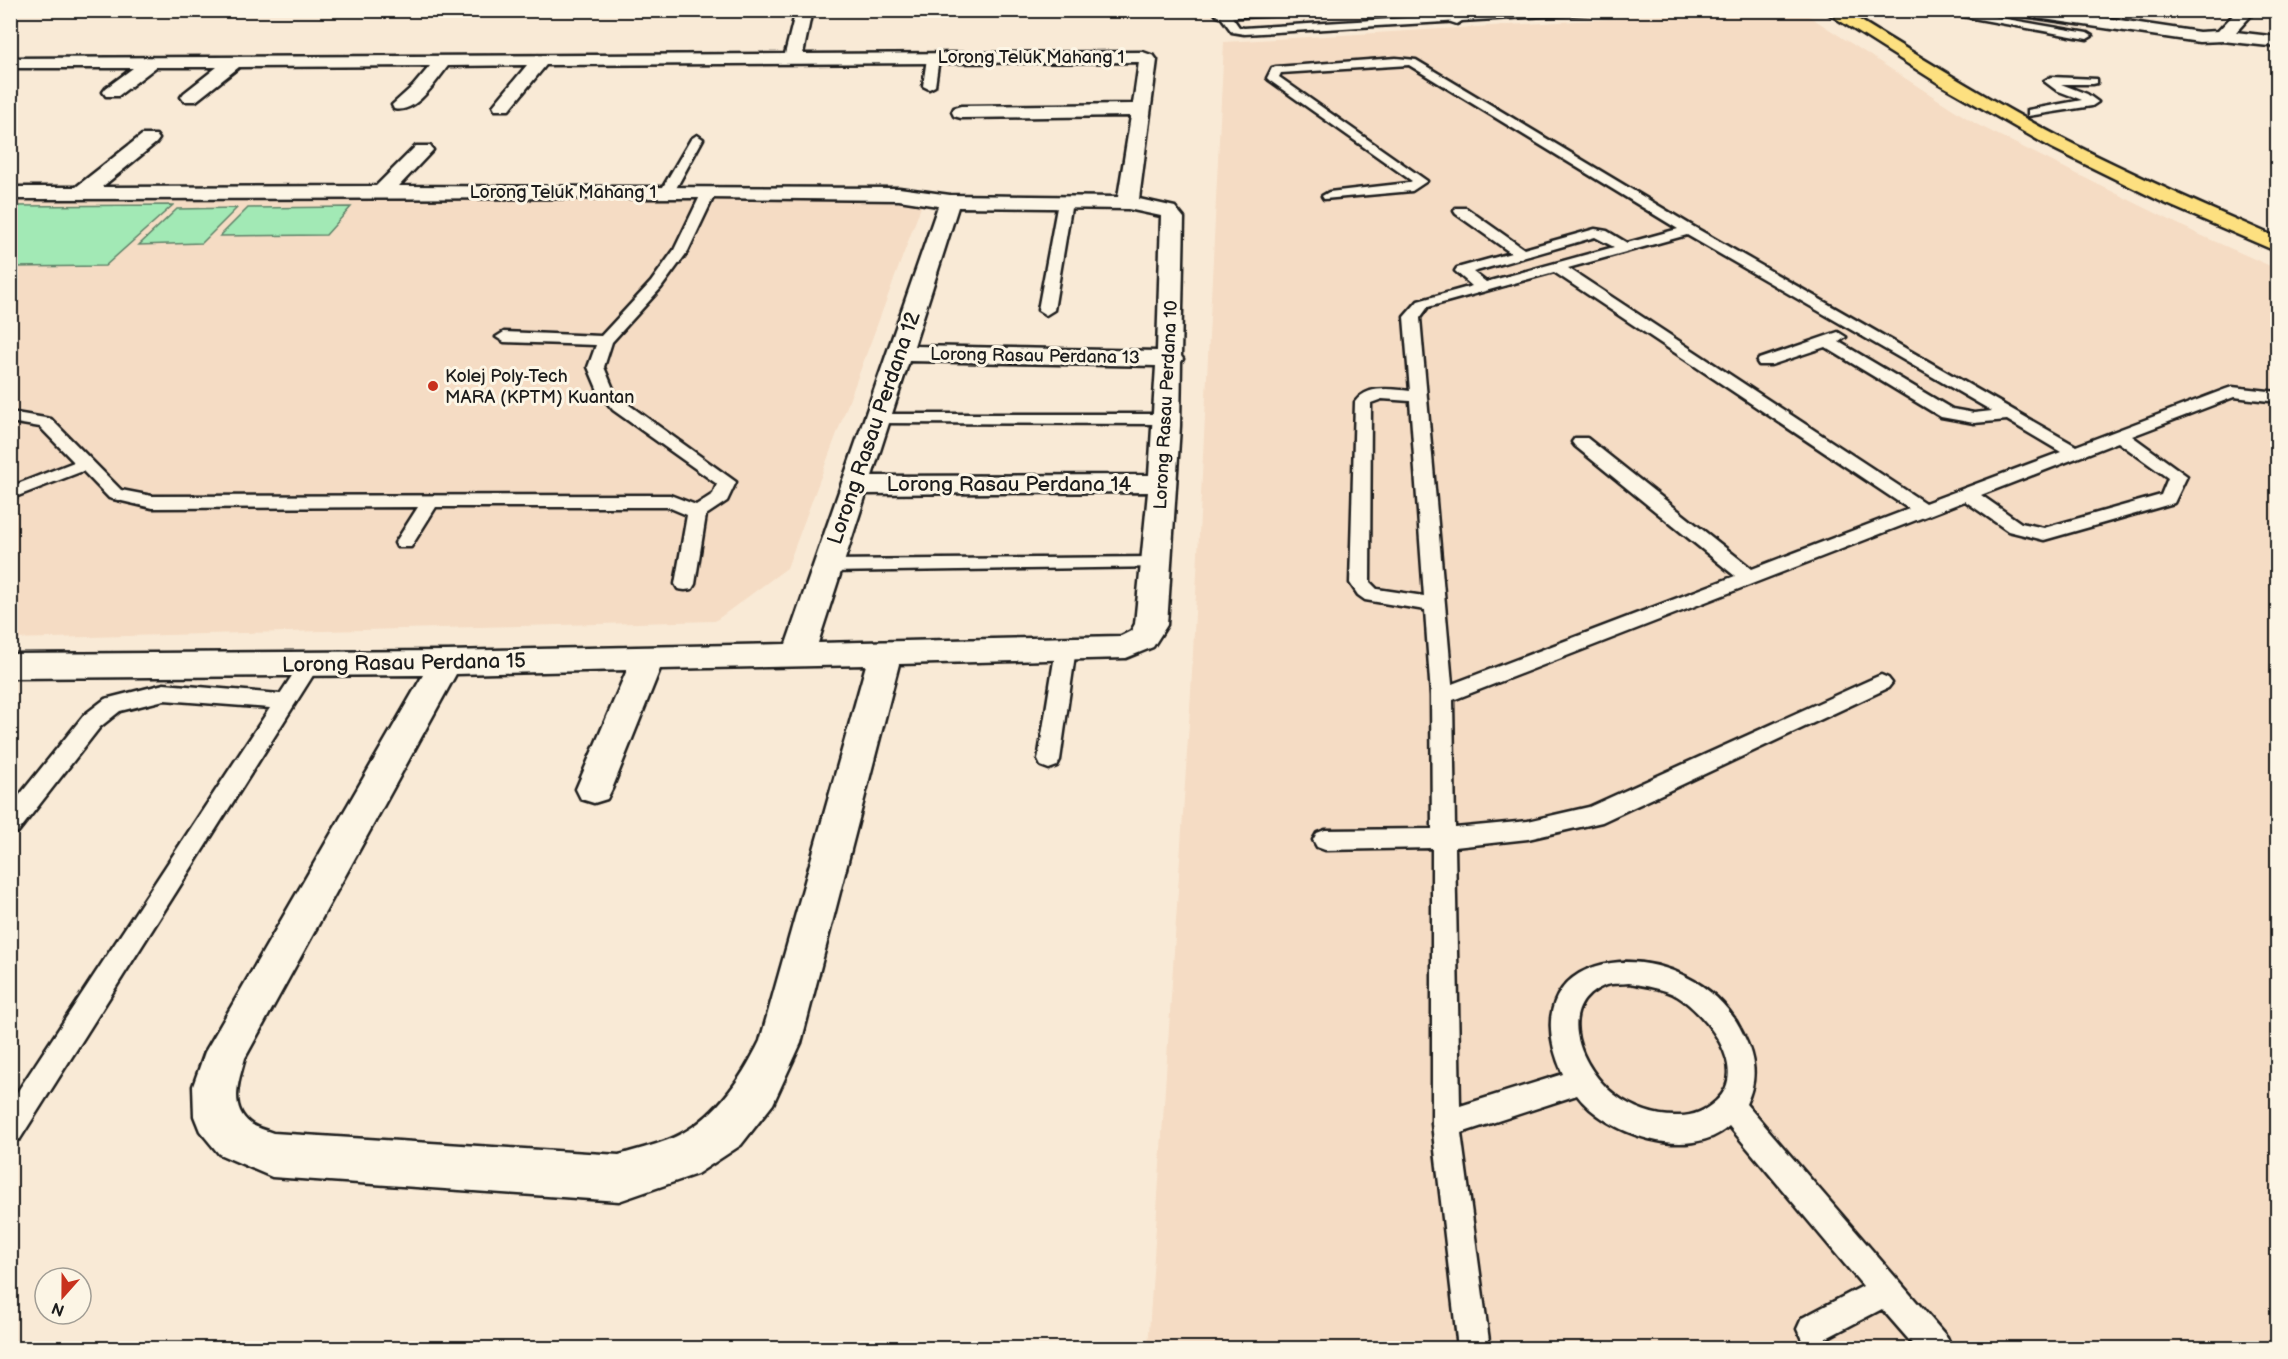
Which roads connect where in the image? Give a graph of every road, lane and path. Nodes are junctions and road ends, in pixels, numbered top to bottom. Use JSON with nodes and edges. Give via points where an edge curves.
{"nodes":[{"id":1,"x":804,"y":10,"type":"edge"},
{"id":2,"x":1284,"y":10,"type":"edge"},
{"id":3,"x":1596,"y":10,"type":"edge"},
{"id":4,"x":1831,"y":10,"type":"edge"},
{"id":5,"x":1858,"y":10,"type":"edge"},
{"id":6,"x":1934,"y":10,"type":"edge"},
{"id":7,"x":2017,"y":10,"type":"edge"},
{"id":8,"x":2248,"y":10,"type":"edge"},
{"id":9,"x":1222,"y":12,"type":"edge"},
{"id":10,"x":1530,"y":13,"type":"edge"},
{"id":11,"x":1453,"y":15,"type":"edge"},
{"id":12,"x":2087,"y":36,"type":"dead end"},
{"id":13,"x":2223,"y":36,"type":"junction"},
{"id":14,"x":682,"y":40,"type":"dead end"},
{"id":15,"x":2277,"y":42,"type":"edge"},
{"id":16,"x":793,"y":58,"type":"junction"},
{"id":17,"x":933,"y":58,"type":"junction"},
{"id":18,"x":669,"y":59,"type":"junction"},
{"id":19,"x":444,"y":60,"type":"junction"},
{"id":20,"x":541,"y":60,"type":"junction"},
{"id":21,"x":152,"y":62,"type":"junction"},
{"id":22,"x":236,"y":62,"type":"junction"},
{"id":23,"x":10,"y":63,"type":"edge"},
{"id":24,"x":2093,"y":81,"type":"dead end"},
{"id":25,"x":930,"y":86,"type":"dead end"},
{"id":26,"x":112,"y":92,"type":"dead end"},
{"id":27,"x":190,"y":97,"type":"dead end"},
{"id":28,"x":401,"y":105,"type":"dead end"},
{"id":29,"x":502,"y":106,"type":"dead end"},
{"id":30,"x":1141,"y":110,"type":"junction"},
{"id":31,"x":961,"y":112,"type":"dead end"},
{"id":32,"x":2032,"y":113,"type":"junction"},
{"id":33,"x":149,"y":139,"type":"dead end"},
{"id":34,"x":697,"y":139,"type":"dead end"},
{"id":35,"x":423,"y":150,"type":"dead end"},
{"id":36,"x":667,"y":192,"type":"junction"},
{"id":37,"x":709,"y":192,"type":"junction"},
{"id":38,"x":10,"y":193,"type":"edge"},
{"id":39,"x":81,"y":193,"type":"junction"},
{"id":40,"x":381,"y":193,"type":"junction"},
{"id":41,"x":1329,"y":196,"type":"dead end"},
{"id":42,"x":950,"y":201,"type":"junction"},
{"id":43,"x":1065,"y":202,"type":"junction"},
{"id":44,"x":1128,"y":203,"type":"junction"},
{"id":45,"x":1461,"y":211,"type":"dead end"},
{"id":46,"x":2277,"y":228,"type":"edge"},
{"id":47,"x":1689,"y":230,"type":"junction"},
{"id":48,"x":2277,"y":246,"type":"edge"},
{"id":49,"x":1626,"y":248,"type":"junction"},
{"id":50,"x":1521,"y":253,"type":"junction"},
{"id":51,"x":1556,"y":267,"type":"junction"},
{"id":52,"x":1483,"y":287,"type":"junction"},
{"id":53,"x":1046,"y":310,"type":"dead end"},
{"id":54,"x":1861,"y":330,"type":"junction"},
{"id":55,"x":504,"y":337,"type":"dead end"},
{"id":56,"x":605,"y":341,"type":"junction"},
{"id":57,"x":1826,"y":341,"type":"junction"},
{"id":58,"x":899,"y":353,"type":"junction"},
{"id":59,"x":1171,"y":359,"type":"junction"},
{"id":60,"x":1764,"y":362,"type":"dead end"},
{"id":61,"x":2277,"y":397,"type":"edge"},
{"id":62,"x":1420,"y":398,"type":"junction"},
{"id":63,"x":2009,"y":415,"type":"junction"},
{"id":64,"x":10,"y":417,"type":"edge"},
{"id":65,"x":877,"y":419,"type":"junction"},
{"id":66,"x":1167,"y":419,"type":"junction"},
{"id":67,"x":2119,"y":435,"type":"junction"},
{"id":68,"x":1581,"y":442,"type":"dead end"},
{"id":69,"x":2074,"y":452,"type":"junction"},
{"id":70,"x":85,"y":464,"type":"junction"},
{"id":71,"x":1163,"y":483,"type":"junction"},
{"id":72,"x":855,"y":485,"type":"junction"},
{"id":73,"x":10,"y":494,"type":"edge"},
{"id":74,"x":1967,"y":494,"type":"junction"},
{"id":75,"x":430,"y":502,"type":"junction"},
{"id":76,"x":1924,"y":511,"type":"junction"},
{"id":77,"x":697,"y":512,"type":"junction"},
{"id":78,"x":404,"y":543,"type":"dead end"},
{"id":79,"x":1156,"y":563,"type":"junction"},
{"id":80,"x":828,"y":566,"type":"junction"},
{"id":81,"x":1749,"y":577,"type":"junction"},
{"id":82,"x":685,"y":584,"type":"dead end"},
{"id":83,"x":1436,"y":605,"type":"junction"},
{"id":84,"x":1142,"y":639,"type":"joint"},
{"id":85,"x":1066,"y":648,"type":"junction"},
{"id":86,"x":886,"y":651,"type":"junction"},
{"id":87,"x":798,"y":655,"type":"junction"},
{"id":88,"x":648,"y":658,"type":"junction"},
{"id":89,"x":446,"y":663,"type":"junction"},
{"id":90,"x":310,"y":664,"type":"junction"},
{"id":91,"x":14,"y":671,"type":"edge"},
{"id":92,"x":1881,"y":683,"type":"dead end"},
{"id":93,"x":1442,"y":696,"type":"junction"},
{"id":94,"x":286,"y":702,"type":"junction"},
{"id":95,"x":1049,"y":760,"type":"dead end"},
{"id":96,"x":594,"y":789,"type":"dead end"},
{"id":97,"x":10,"y":825,"type":"edge"},
{"id":98,"x":1445,"y":837,"type":"junction"},
{"id":99,"x":1325,"y":840,"type":"dead end"},
{"id":100,"x":1581,"y":1081,"type":"junction"},
{"id":101,"x":1731,"y":1107,"type":"junction"},
{"id":102,"x":1446,"y":1124,"type":"junction"},
{"id":103,"x":10,"y":1129,"type":"edge"},
{"id":104,"x":1886,"y":1290,"type":"junction"},
{"id":105,"x":1813,"y":1329,"type":"dead end"},
{"id":106,"x":1474,"y":1348,"type":"edge"},
{"id":107,"x":1936,"y":1348,"type":"edge"}],
"edges":[{"from":1,"to":16,"type":"street"},
{"from":2,"to":9,"type":"street"},
{"from":3,"to":10,"type":"lane"},
{"from":4,"to":48,"type":"highway","via":[[2058,143]]},
{"from":5,"to":32,"type":"highway","via":[[1971,81]]},
{"from":6,"to":12,"type":"lane"},
{"from":7,"to":13,"type":"street","via":[[2183,36]]},
{"from":8,"to":13,"type":"street"},
{"from":9,"to":11,"type":"lane","via":[[1236,30],[1244,32]]},
{"from":10,"to":11,"type":"lane"},
{"from":13,"to":15,"type":"street"},
{"from":14,"to":18,"type":"street"},
{"from":16,"to":17,"type":"street","name":"Lorong Teluk Mahang 1"},
{"from":16,"to":18,"type":"street","name":"Lorong Teluk Mahang 1"},
{"from":17,"to":25,"type":"lane"},
{"from":17,"to":30,"type":"street","name":"Lorong Teluk Mahang 1","via":[[1143,57],[1149,60]]},
{"from":18,"to":20,"type":"street","name":"Lorong Teluk Mahang 1"},
{"from":19,"to":20,"type":"street","name":"Lorong Teluk Mahang 1"},
{"from":19,"to":22,"type":"street","name":"Lorong Teluk Mahang 1"},
{"from":19,"to":28,"type":"street"},
{"from":20,"to":29,"type":"street"},
{"from":21,"to":22,"type":"street","name":"Lorong Teluk Mahang 1"},
{"from":21,"to":23,"type":"street","name":"Lorong Teluk Mahang 1"},
{"from":21,"to":26,"type":"street"},
{"from":22,"to":27,"type":"street"},
{"from":24,"to":32,"type":"lane","via":[[2051,80],[2060,88],[2091,100],[2088,104]]},
{"from":30,"to":31,"type":"street"},
{"from":30,"to":44,"type":"street","name":"Lorong Teluk Mahang 1"},
{"from":32,"to":46,"type":"highway","via":[[2147,173]]},
{"from":33,"to":39,"type":"street"},
{"from":34,"to":36,"type":"lane"},
{"from":35,"to":40,"type":"street"},
{"from":36,"to":37,"type":"street","name":"Lorong Teluk Mahang 1"},
{"from":36,"to":40,"type":"street","name":"Lorong Teluk Mahang 1"},
{"from":37,"to":42,"type":"street","name":"Lorong Teluk Mahang 1","via":[[899,194]]},
{"from":37,"to":56,"type":"lane","via":[[681,251]]},
{"from":38,"to":39,"type":"street","name":"Lorong Teluk Mahang 1"},
{"from":39,"to":40,"type":"street","name":"Lorong Teluk Mahang 1"},
{"from":41,"to":47,"type":"lane","via":[[1412,187],[1420,181],[1273,78],[1276,70],[1412,62]]},
{"from":42,"to":43,"type":"street","name":"Lorong Teluk Mahang 1"},
{"from":42,"to":58,"type":"street","name":"Lorong Rasau Perdana 12"},
{"from":43,"to":44,"type":"street","name":"Lorong Teluk Mahang 1"},
{"from":43,"to":53,"type":"lane"},
{"from":44,"to":59,"type":"street","name":"Lorong Rasau Perdana 10","via":[[1168,211],[1173,218]]},
{"from":45,"to":50,"type":"lane"},
{"from":47,"to":49,"type":"lane"},
{"from":47,"to":54,"type":"lane"},
{"from":49,"to":50,"type":"lane","via":[[1595,233]]},
{"from":49,"to":51,"type":"lane"},
{"from":50,"to":52,"type":"lane","via":[[1462,271]]},
{"from":51,"to":52,"type":"lane"},
{"from":51,"to":76,"type":"lane"},
{"from":52,"to":62,"type":"lane","via":[[1423,304],[1415,311],[1412,317]]},
{"from":54,"to":57,"type":"lane"},
{"from":54,"to":63,"type":"lane"},
{"from":55,"to":56,"type":"lane"},
{"from":56,"to":77,"type":"lane","via":[[596,367],[619,406],[727,482],[721,497]]},
{"from":57,"to":60,"type":"lane"},
{"from":57,"to":63,"type":"lane","via":[[1947,413],[1974,418]]},
{"from":58,"to":59,"type":"street","name":"Lorong Rasau Perdana 13"},
{"from":58,"to":65,"type":"street","name":"Lorong Rasau Perdana 12"},
{"from":59,"to":66,"type":"street","name":"Lorong Rasau Perdana 10"},
{"from":61,"to":67,"type":"lane","via":[[2232,392]]},
{"from":62,"to":83,"type":"lane"},
{"from":62,"to":83,"type":"lane","via":[[1377,394],[1363,402],[1360,583],[1372,595]]},
{"from":63,"to":69,"type":"lane"},
{"from":64,"to":70,"type":"lane","via":[[45,423]]},
{"from":65,"to":66,"type":"lane"},
{"from":65,"to":72,"type":"street","name":"Lorong Rasau Perdana 12"},
{"from":66,"to":71,"type":"street","name":"Lorong Rasau Perdana 10"},
{"from":67,"to":69,"type":"lane"},
{"from":67,"to":74,"type":"lane","via":[[2178,476],[2168,499],[2044,534],[2015,527]]},
{"from":68,"to":81,"type":"lane"},
{"from":69,"to":74,"type":"lane"},
{"from":70,"to":73,"type":"lane"},
{"from":70,"to":75,"type":"lane","via":[[115,494],[152,502]]},
{"from":71,"to":72,"type":"street","name":"Lorong Rasau Perdana 14"},
{"from":71,"to":79,"type":"street","name":"Lorong Rasau Perdana 10"},
{"from":72,"to":80,"type":"street","name":"Lorong Rasau Perdana 12"},
{"from":74,"to":76,"type":"lane"},
{"from":75,"to":77,"type":"lane","via":[[670,501]]},
{"from":75,"to":78,"type":"lane"},
{"from":76,"to":81,"type":"lane"},
{"from":77,"to":82,"type":"lane"},
{"from":79,"to":80,"type":"lane"},
{"from":79,"to":84,"type":"street","name":"Lorong Rasau Perdana 10","via":[[1151,625]]},
{"from":80,"to":87,"type":"street","name":"Lorong Rasau Perdana 12"},
{"from":81,"to":93,"type":"lane"},
{"from":83,"to":93,"type":"lane"},
{"from":84,"to":85,"type":"street","name":"Lorong Rasau Perdana 15","via":[[1126,647]]},
{"from":85,"to":86,"type":"street","name":"Lorong Rasau Perdana 15"},
{"from":85,"to":95,"type":"lane"},
{"from":86,"to":87,"type":"street","name":"Lorong Rasau Perdana 15"},
{"from":86,"to":89,"type":"street","via":[[780,1043],[758,1090],[725,1130],[681,1158],[619,1178],[272,1155],[235,1139],[216,1116],[215,1086],[226,1052]]},
{"from":87,"to":88,"type":"street","name":"Lorong Rasau Perdana 15"},
{"from":88,"to":89,"type":"street","name":"Lorong Rasau Perdana 15"},
{"from":88,"to":96,"type":"street"},
{"from":89,"to":90,"type":"street","name":"Lorong Rasau Perdana 15"},
{"from":90,"to":91,"type":"street","name":"Lorong Rasau Perdana 15"},
{"from":90,"to":94,"type":"lane"},
{"from":92,"to":98,"type":"lane","via":[[1594,815],[1537,829]]},
{"from":93,"to":98,"type":"lane"},
{"from":94,"to":97,"type":"lane","via":[[164,692],[113,705],[92,720]]},
{"from":94,"to":103,"type":"lane"},
{"from":98,"to":99,"type":"lane"},
{"from":98,"to":102,"type":"lane"},
{"from":100,"to":101,"type":"lane","via":[[1602,1103],[1629,1119],[1659,1129],[1687,1130],[1713,1122]]},
{"from":100,"to":101,"type":"lane","via":[[1567,1054],[1562,1029],[1567,1005],[1581,986],[1603,975],[1629,972],[1658,976],[1686,988],[1711,1008],[1730,1031],[1740,1058],[1741,1084]]},
{"from":100,"to":102,"type":"lane"},
{"from":101,"to":104,"type":"lane"},
{"from":102,"to":106,"type":"lane"},
{"from":104,"to":105,"type":"lane"},
{"from":104,"to":107,"type":"lane"}]}
